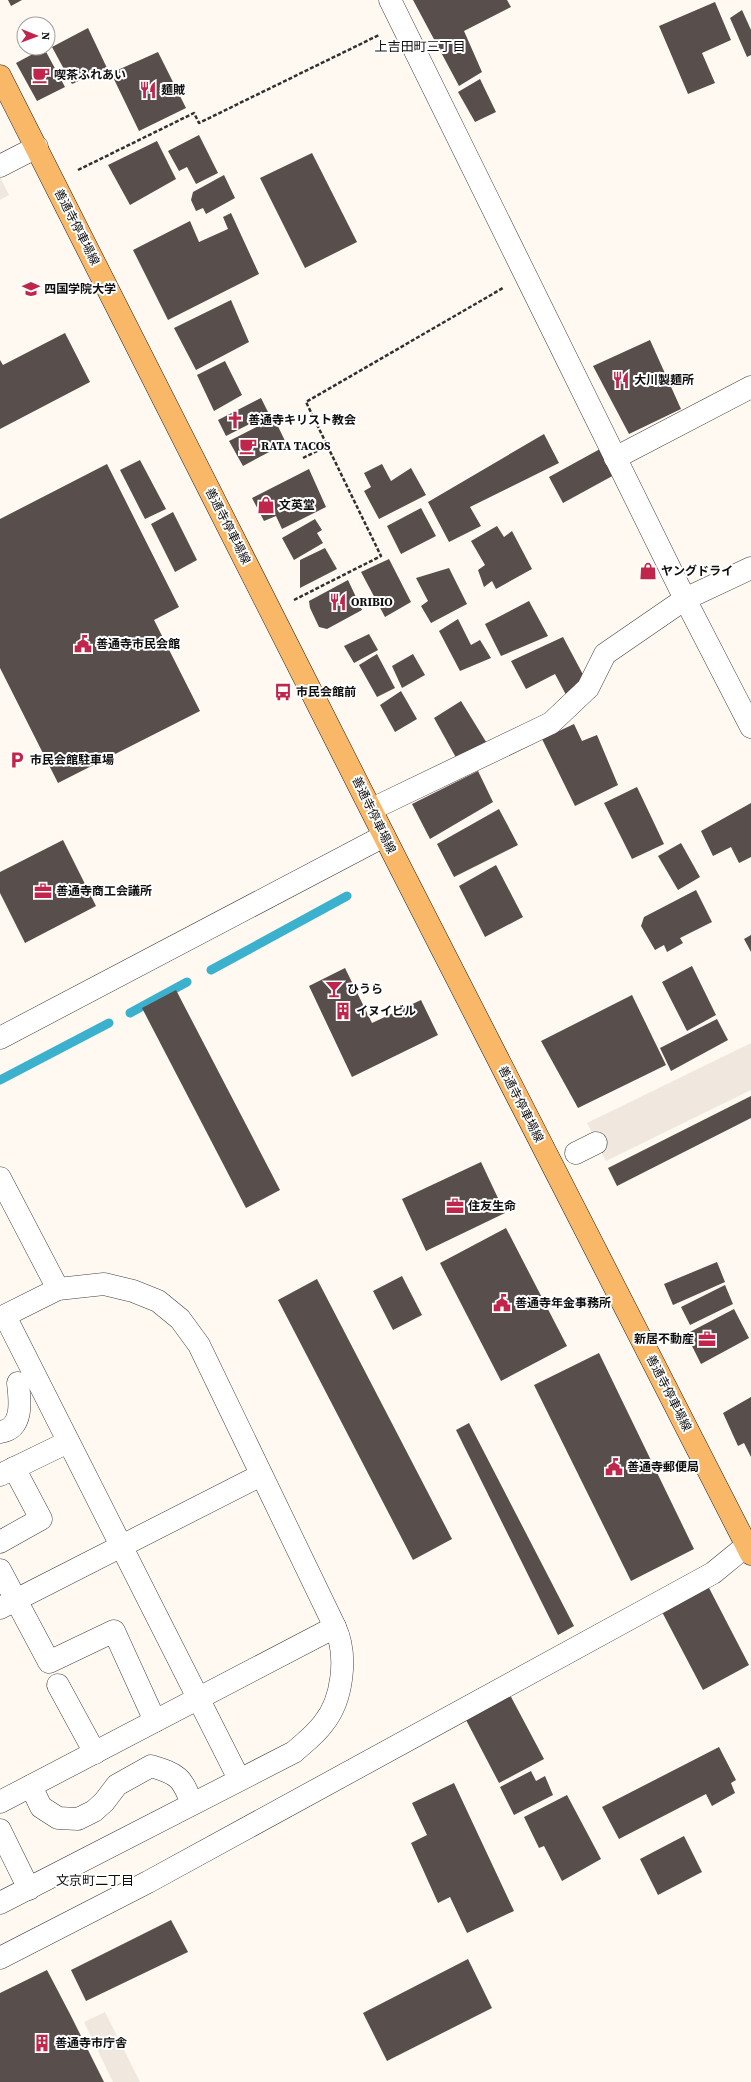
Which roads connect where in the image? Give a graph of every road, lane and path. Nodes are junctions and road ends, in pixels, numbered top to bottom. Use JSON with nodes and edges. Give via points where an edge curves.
{"nodes":[{"id":1,"x":390,"y":0,"type":"edge"},
{"id":2,"x":402,"y":24,"type":"junction"},
{"id":3,"x":0,"y":76,"type":"edge"},
{"id":4,"x":36,"y":147,"type":"junction"},
{"id":5,"x":0,"y":166,"type":"edge"},
{"id":6,"x":74,"y":172,"type":"dead end"},
{"id":7,"x":525,"y":274,"type":"junction"},
{"id":8,"x":751,"y":387,"type":"edge"},
{"id":9,"x":328,"y":446,"type":"junction"},
{"id":10,"x":303,"y":458,"type":"dead end"},
{"id":11,"x":615,"y":458,"type":"junction"},
{"id":12,"x":751,"y":568,"type":"edge"},
{"id":13,"x":685,"y":599,"type":"junction"},
{"id":14,"x":272,"y":611,"type":"junction"},
{"id":15,"x":751,"y":727,"type":"edge"},
{"id":16,"x":372,"y":809,"type":"junction"},
{"id":17,"x":384,"y":836,"type":"junction"},
{"id":18,"x":0,"y":1038,"type":"edge"},
{"id":19,"x":596,"y":1142,"type":"dead end"},
{"id":20,"x":576,"y":1153,"type":"dead end"},
{"id":21,"x":0,"y":1178,"type":"edge"},
{"id":22,"x":58,"y":1289,"type":"junction"},
{"id":23,"x":2,"y":1317,"type":"edge"},
{"id":24,"x":17,"y":1383,"type":"edge"},
{"id":25,"x":0,"y":1432,"type":"edge"},
{"id":26,"x":68,"y":1442,"type":"junction"},
{"id":27,"x":7,"y":1471,"type":"edge"},
{"id":28,"x":261,"y":1475,"type":"junction"},
{"id":29,"x":0,"y":1542,"type":"edge"},
{"id":30,"x":119,"y":1546,"type":"junction"},
{"id":31,"x":750,"y":1548,"type":"edge"},
{"id":32,"x":0,"y":1570,"type":"edge"},
{"id":33,"x":8,"y":1603,"type":"edge"},
{"id":34,"x":335,"y":1628,"type":"junction"},
{"id":35,"x":58,"y":1685,"type":"dead end"},
{"id":36,"x":198,"y":1699,"type":"junction"},
{"id":37,"x":155,"y":1721,"type":"junction"},
{"id":38,"x":95,"y":1753,"type":"junction"},
{"id":39,"x":239,"y":1779,"type":"junction"},
{"id":40,"x":31,"y":1786,"type":"junction"},
{"id":41,"x":0,"y":1802,"type":"edge"},
{"id":42,"x":192,"y":1804,"type":"junction"},
{"id":43,"x":0,"y":1830,"type":"edge"},
{"id":44,"x":29,"y":1889,"type":"junction"},
{"id":45,"x":0,"y":1903,"type":"edge"},
{"id":46,"x":0,"y":1958,"type":"edge"}],
"edges":[{"from":1,"to":2,"type":"street"},
{"from":2,"to":6,"type":"path","via":[[199,123],[194,113]]},
{"from":2,"to":7,"type":"street"},
{"from":3,"to":4,"type":"main road","name":"善通寺停車場線"},
{"from":4,"to":5,"type":"street"},
{"from":4,"to":14,"type":"main road","name":"善通寺停車場線"},
{"from":7,"to":9,"type":"path","via":[[306,402]]},
{"from":7,"to":11,"type":"street"},
{"from":8,"to":11,"type":"street"},
{"from":9,"to":10,"type":"path"},
{"from":9,"to":14,"type":"path","via":[[381,556]]},
{"from":11,"to":13,"type":"street"},
{"from":12,"to":13,"type":"street"},
{"from":13,"to":15,"type":"street"},
{"from":13,"to":16,"type":"street","via":[[606,654],[588,688],[551,723]]},
{"from":14,"to":16,"type":"main road","name":"善通寺停車場線"},
{"from":16,"to":17,"type":"main road","name":"善通寺停車場線"},
{"from":17,"to":18,"type":"street"},
{"from":17,"to":31,"type":"main road","name":"善通寺停車場線"},
{"from":19,"to":20,"type":"street"},
{"from":21,"to":22,"type":"street"},
{"from":22,"to":23,"type":"street"},
{"from":22,"to":28,"type":"street","via":[[104,1284],[133,1291],[158,1301],[180,1319],[198,1345]]},
{"from":23,"to":24,"type":"street"},
{"from":24,"to":25,"type":"street","via":[[21,1406],[16,1421],[6,1432]]},
{"from":24,"to":26,"type":"street"},
{"from":26,"to":27,"type":"street"},
{"from":26,"to":30,"type":"street"},
{"from":27,"to":29,"type":"street","via":[[41,1519]]},
{"from":28,"to":30,"type":"street"},
{"from":28,"to":34,"type":"street"},
{"from":30,"to":33,"type":"street"},
{"from":30,"to":36,"type":"street"},
{"from":31,"to":46,"type":"street","via":[[699,1581],[148,1882]]},
{"from":32,"to":33,"type":"street"},
{"from":33,"to":37,"type":"street","via":[[49,1662],[114,1631]]},
{"from":34,"to":36,"type":"street"},
{"from":34,"to":39,"type":"street","via":[[341,1640],[343,1671],[336,1698],[324,1724],[294,1752]]},
{"from":35,"to":38,"type":"street"},
{"from":36,"to":37,"type":"street"},
{"from":36,"to":39,"type":"street"},
{"from":37,"to":38,"type":"street"},
{"from":38,"to":40,"type":"street"},
{"from":39,"to":42,"type":"street"},
{"from":40,"to":41,"type":"street"},
{"from":40,"to":42,"type":"street","via":[[41,1807],[58,1818],[78,1819],[94,1811],[117,1785],[151,1766],[168,1771],[184,1783]]},
{"from":42,"to":44,"type":"street"},
{"from":43,"to":44,"type":"street"},
{"from":44,"to":45,"type":"street"}]}
